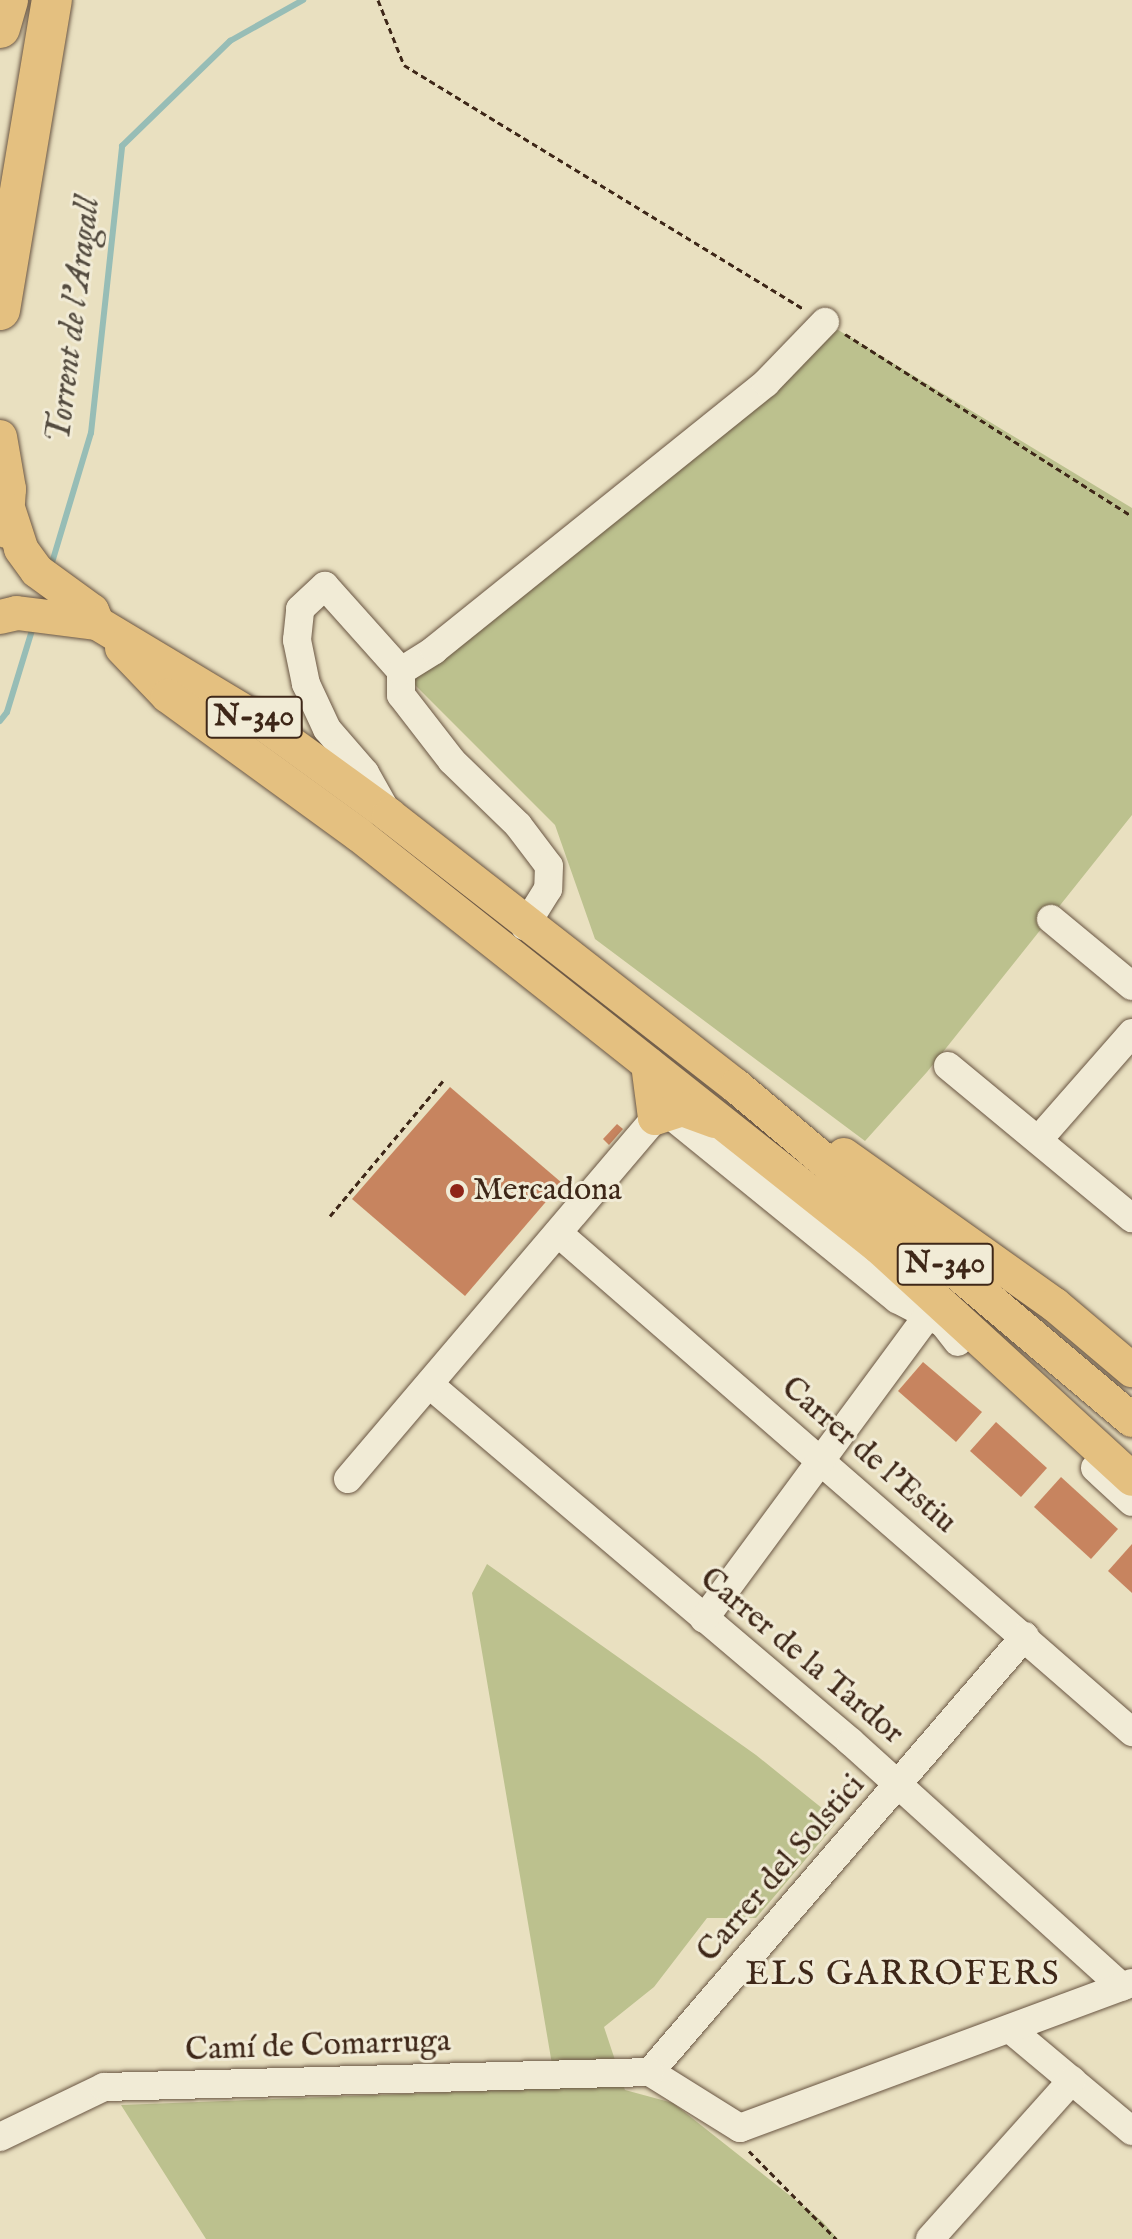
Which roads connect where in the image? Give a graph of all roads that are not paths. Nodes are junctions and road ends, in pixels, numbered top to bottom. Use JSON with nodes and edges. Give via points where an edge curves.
{"nodes":[{"id":1,"x":8,"y":0,"type":"edge"},
{"id":2,"x":52,"y":0,"type":"edge"},
{"id":3,"x":0,"y":28,"type":"edge"},
{"id":4,"x":0,"y":310,"type":"edge"},
{"id":5,"x":825,"y":322,"type":"road end"},
{"id":6,"x":0,"y":437,"type":"edge"},
{"id":7,"x":9,"y":511,"type":"junction"},
{"id":8,"x":0,"y":553,"type":"edge"},
{"id":9,"x":0,"y":617,"type":"edge"},
{"id":10,"x":104,"y":627,"type":"junction"},
{"id":11,"x":401,"y":671,"type":"junction"},
{"id":12,"x":389,"y":815,"type":"junction"},
{"id":13,"x":1051,"y":919,"type":"dead end"},
{"id":14,"x":525,"y":926,"type":"junction"},
{"id":15,"x":1132,"y":986,"type":"edge"},
{"id":16,"x":1132,"y":1033,"type":"edge"},
{"id":17,"x":648,"y":1064,"type":"junction"},
{"id":18,"x":948,"y":1066,"type":"dead end"},
{"id":19,"x":760,"y":1106,"type":"junction"},
{"id":20,"x":662,"y":1116,"type":"junction"},
{"id":21,"x":733,"y":1131,"type":"junction"},
{"id":22,"x":1039,"y":1139,"type":"junction"},
{"id":23,"x":1132,"y":1218,"type":"edge"},
{"id":24,"x":558,"y":1233,"type":"junction"},
{"id":25,"x":879,"y":1247,"type":"junction"},
{"id":26,"x":927,"y":1317,"type":"junction"},
{"id":27,"x":1132,"y":1370,"type":"edge"},
{"id":28,"x":430,"y":1385,"type":"junction"},
{"id":29,"x":1132,"y":1420,"type":"edge"},
{"id":30,"x":821,"y":1460,"type":"junction"},
{"id":31,"x":348,"y":1479,"type":"dead end"},
{"id":32,"x":1132,"y":1479,"type":"edge"},
{"id":33,"x":1132,"y":1502,"type":"edge"},
{"id":34,"x":704,"y":1619,"type":"junction"},
{"id":35,"x":1025,"y":1636,"type":"junction"},
{"id":36,"x":1132,"y":1732,"type":"edge"},
{"id":37,"x":901,"y":1786,"type":"junction"},
{"id":38,"x":1127,"y":1985,"type":"edge"},
{"id":39,"x":1010,"y":2029,"type":"junction"},
{"id":40,"x":650,"y":2072,"type":"junction"},
{"id":41,"x":1072,"y":2080,"type":"junction"},
{"id":42,"x":1132,"y":2131,"type":"edge"},
{"id":43,"x":0,"y":2137,"type":"edge"},
{"id":44,"x":930,"y":2239,"type":"edge"}],
"edges":[{"from":1,"to":3,"type":"highway"},
{"from":2,"to":4,"type":"highway"},
{"from":5,"to":11,"type":"street","via":[[766,383],[446,641]]},
{"from":6,"to":7,"type":"main road","number":"N-340"},
{"from":7,"to":8,"type":"main road","number":"N-340"},
{"from":7,"to":10,"type":"main road","number":"N-340","via":[[21,549],[37,571],[92,611]]},
{"from":9,"to":10,"type":"main road","number":"N-340","via":[[17,613]]},
{"from":10,"to":12,"type":"main road","number":"N-340","via":[[215,691]]},
{"from":10,"to":17,"type":"main road","via":[[168,696],[358,834]]},
{"from":11,"to":12,"type":"street","via":[[325,586],[300,609],[297,640],[306,684],[327,729],[365,773]]},
{"from":11,"to":14,"type":"street","via":[[401,695],[452,761],[518,825],[549,866],[548,889]]},
{"from":12,"to":14,"type":"main road","number":"N-340"},
{"from":13,"to":15,"type":"street"},
{"from":14,"to":19,"type":"main road","number":"N-340"},
{"from":16,"to":22,"type":"street"},
{"from":17,"to":20,"type":"main road"},
{"from":17,"to":21,"type":"main road"},
{"from":18,"to":22,"type":"street"},
{"from":19,"to":27,"type":"main road","via":[[791,1119],[945,1223]]},
{"from":19,"to":29,"type":"main road","number":"N-340"},
{"from":20,"to":21,"type":"main road","via":[[682,1109]]},
{"from":20,"to":24,"type":"street"},
{"from":20,"to":26,"type":"street"},
{"from":21,"to":25,"type":"main road"},
{"from":22,"to":23,"type":"street"},
{"from":24,"to":28,"type":"street"},
{"from":24,"to":30,"type":"street","name":"Carrer de l'Estiu"},
{"from":25,"to":26,"type":"street","via":[[885,1264],[916,1295]]},
{"from":25,"to":32,"type":"main road"},
{"from":26,"to":30,"type":"street"},
{"from":26,"to":33,"type":"street","via":[[943,1323]]},
{"from":28,"to":31,"type":"street","via":[[366,1440]]},
{"from":28,"to":34,"type":"street","name":"Carrer de la Tardor"},
{"from":30,"to":34,"type":"street"},
{"from":30,"to":35,"type":"street","name":"Carrer de l'Estiu"},
{"from":34,"to":37,"type":"street","name":"Carrer de la Tardor"},
{"from":35,"to":36,"type":"street","name":"Carrer de l'Estiu"},
{"from":35,"to":37,"type":"street","name":"Carrer del Solstici"},
{"from":37,"to":38,"type":"street","name":"Carrer de la Tardor"},
{"from":37,"to":40,"type":"street","name":"Carrer del Solstici"},
{"from":38,"to":39,"type":"street"},
{"from":39,"to":40,"type":"street","via":[[740,2128]]},
{"from":39,"to":41,"type":"street"},
{"from":40,"to":43,"type":"street","name":"Camí de Comarruga","via":[[104,2087]]},
{"from":41,"to":42,"type":"street"},
{"from":41,"to":44,"type":"street"}]}
